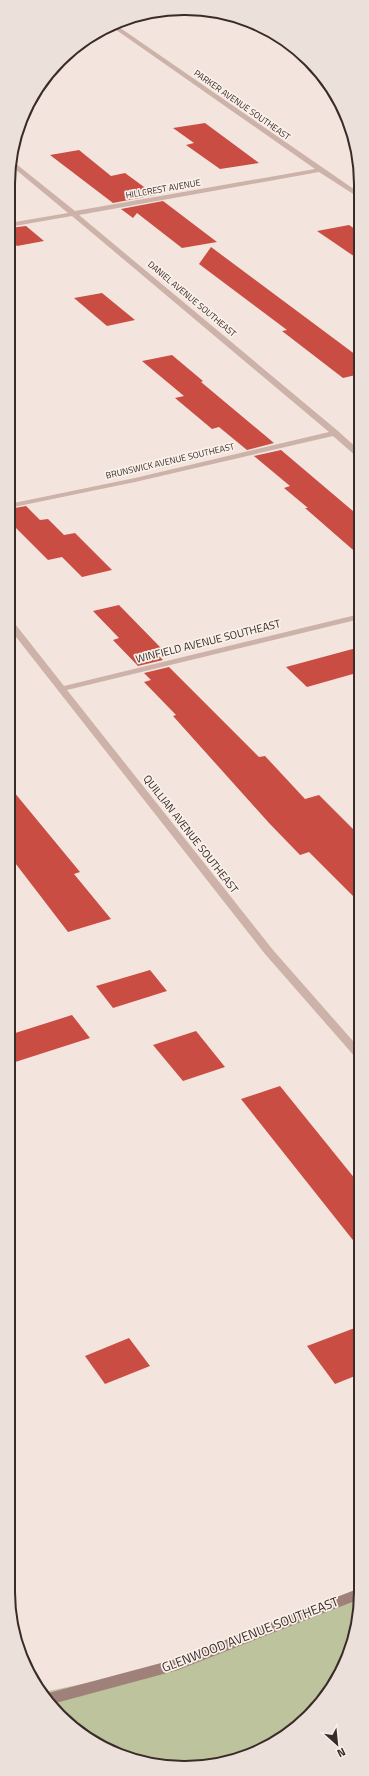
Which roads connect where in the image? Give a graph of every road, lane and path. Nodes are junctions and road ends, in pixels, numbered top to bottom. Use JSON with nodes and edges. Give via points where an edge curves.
{"nodes":[{"id":1,"x":118,"y":29,"type":"edge"},
{"id":2,"x":16,"y":166,"type":"edge"},
{"id":3,"x":320,"y":170,"type":"junction"},
{"id":4,"x":354,"y":192,"type":"edge"},
{"id":5,"x":73,"y":214,"type":"junction"},
{"id":6,"x":15,"y":224,"type":"edge"},
{"id":7,"x":334,"y":433,"type":"junction"},
{"id":8,"x":354,"y":450,"type":"edge"},
{"id":9,"x":15,"y":505,"type":"edge"},
{"id":10,"x":354,"y":618,"type":"edge"},
{"id":11,"x":15,"y":630,"type":"edge"},
{"id":12,"x":61,"y":689,"type":"junction"},
{"id":13,"x":354,"y":1049,"type":"edge"},
{"id":14,"x":354,"y":1595,"type":"edge"},
{"id":15,"x":52,"y":1698,"type":"edge"}],
"edges":[{"from":1,"to":3,"type":"street","name":"PARKER AVENUE SOUTHEAST"},
{"from":2,"to":5,"type":"street","name":"DANIEL AVENUE SOUTHEAST"},
{"from":3,"to":4,"type":"street","name":"PARKER AVENUE SOUTHEAST"},
{"from":3,"to":5,"type":"street","name":"HILLCREST AVENUE"},
{"from":5,"to":6,"type":"street","name":"HILLCREST AVENUE"},
{"from":5,"to":7,"type":"street","name":"DANIEL AVENUE SOUTHEAST"},
{"from":7,"to":8,"type":"street","name":"DANIEL AVENUE SOUTHEAST"},
{"from":7,"to":9,"type":"street","name":"BRUNSWICK AVENUE SOUTHEAST","via":[[135,480]]},
{"from":10,"to":12,"type":"street","name":"WINFIELD AVENUE SOUTHEAST"},
{"from":11,"to":12,"type":"street","name":"QUILLIAN AVENUE SOUTHEAST"},
{"from":12,"to":13,"type":"street","name":"QUILLIAN AVENUE SOUTHEAST","via":[[268,952]]},
{"from":14,"to":15,"type":"main road","name":"GLENWOOD AVENUE SOUTHEAST","via":[[178,1664]]}]}
